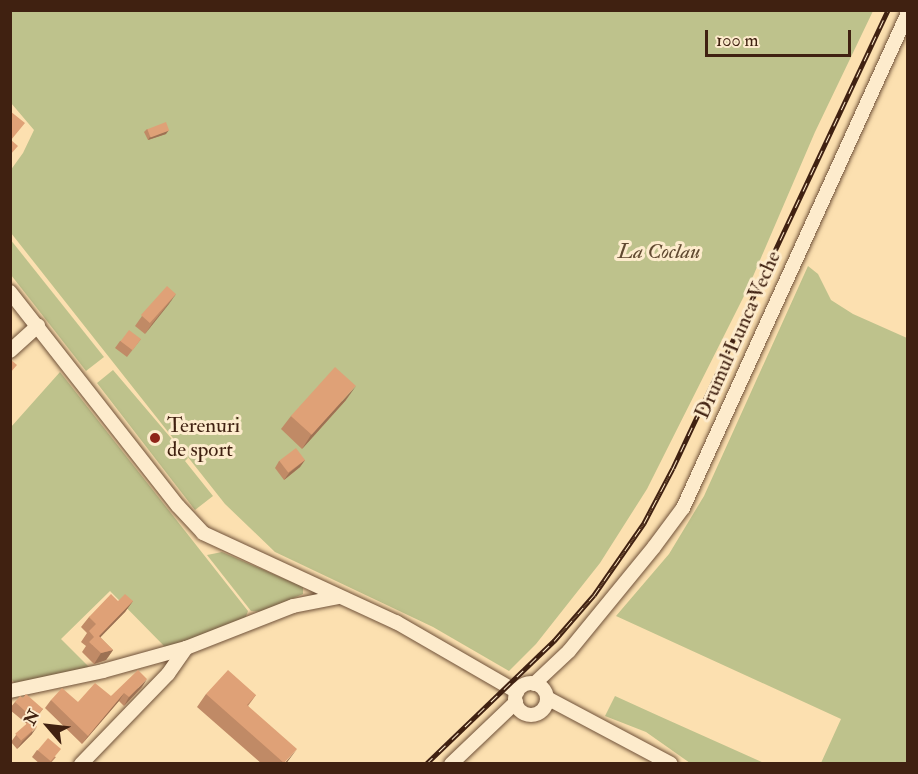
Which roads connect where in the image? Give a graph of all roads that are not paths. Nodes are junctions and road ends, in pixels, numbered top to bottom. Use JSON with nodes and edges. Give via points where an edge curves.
{"nodes":[{"id":1,"x":908,"y":13,"type":"edge"},
{"id":2,"x":10,"y":292,"type":"edge"},
{"id":3,"x":38,"y":327,"type":"junction"},
{"id":4,"x":10,"y":351,"type":"edge"},
{"id":5,"x":343,"y":597,"type":"junction"},
{"id":6,"x":186,"y":648,"type":"junction"},
{"id":7,"x":10,"y":691,"type":"edge"},
{"id":8,"x":542,"y":696,"type":"junction"},
{"id":9,"x":519,"y":702,"type":"junction"},
{"id":10,"x":81,"y":764,"type":"edge"},
{"id":11,"x":451,"y":764,"type":"edge"},
{"id":12,"x":671,"y":764,"type":"edge"}],
"edges":[{"from":1,"to":8,"type":"street","name":"Drumul Lunca Veche","via":[[683,508],[569,651]]},
{"from":2,"to":3,"type":"street"},
{"from":3,"to":4,"type":"street"},
{"from":3,"to":5,"type":"street","via":[[198,529],[226,546]]},
{"from":5,"to":6,"type":"street","via":[[293,606]]},
{"from":5,"to":9,"type":"street","via":[[412,631]]},
{"from":6,"to":7,"type":"street"},
{"from":6,"to":10,"type":"street","via":[[168,674]]},
{"from":8,"to":9,"type":"street","name":"Drumul Lunca Veche","via":[[525,685]]},
{"from":8,"to":9,"type":"street","via":[[532,714]]},
{"from":8,"to":12,"type":"street"},
{"from":9,"to":11,"type":"street","name":"Drumul Lunca Veche"}]}
